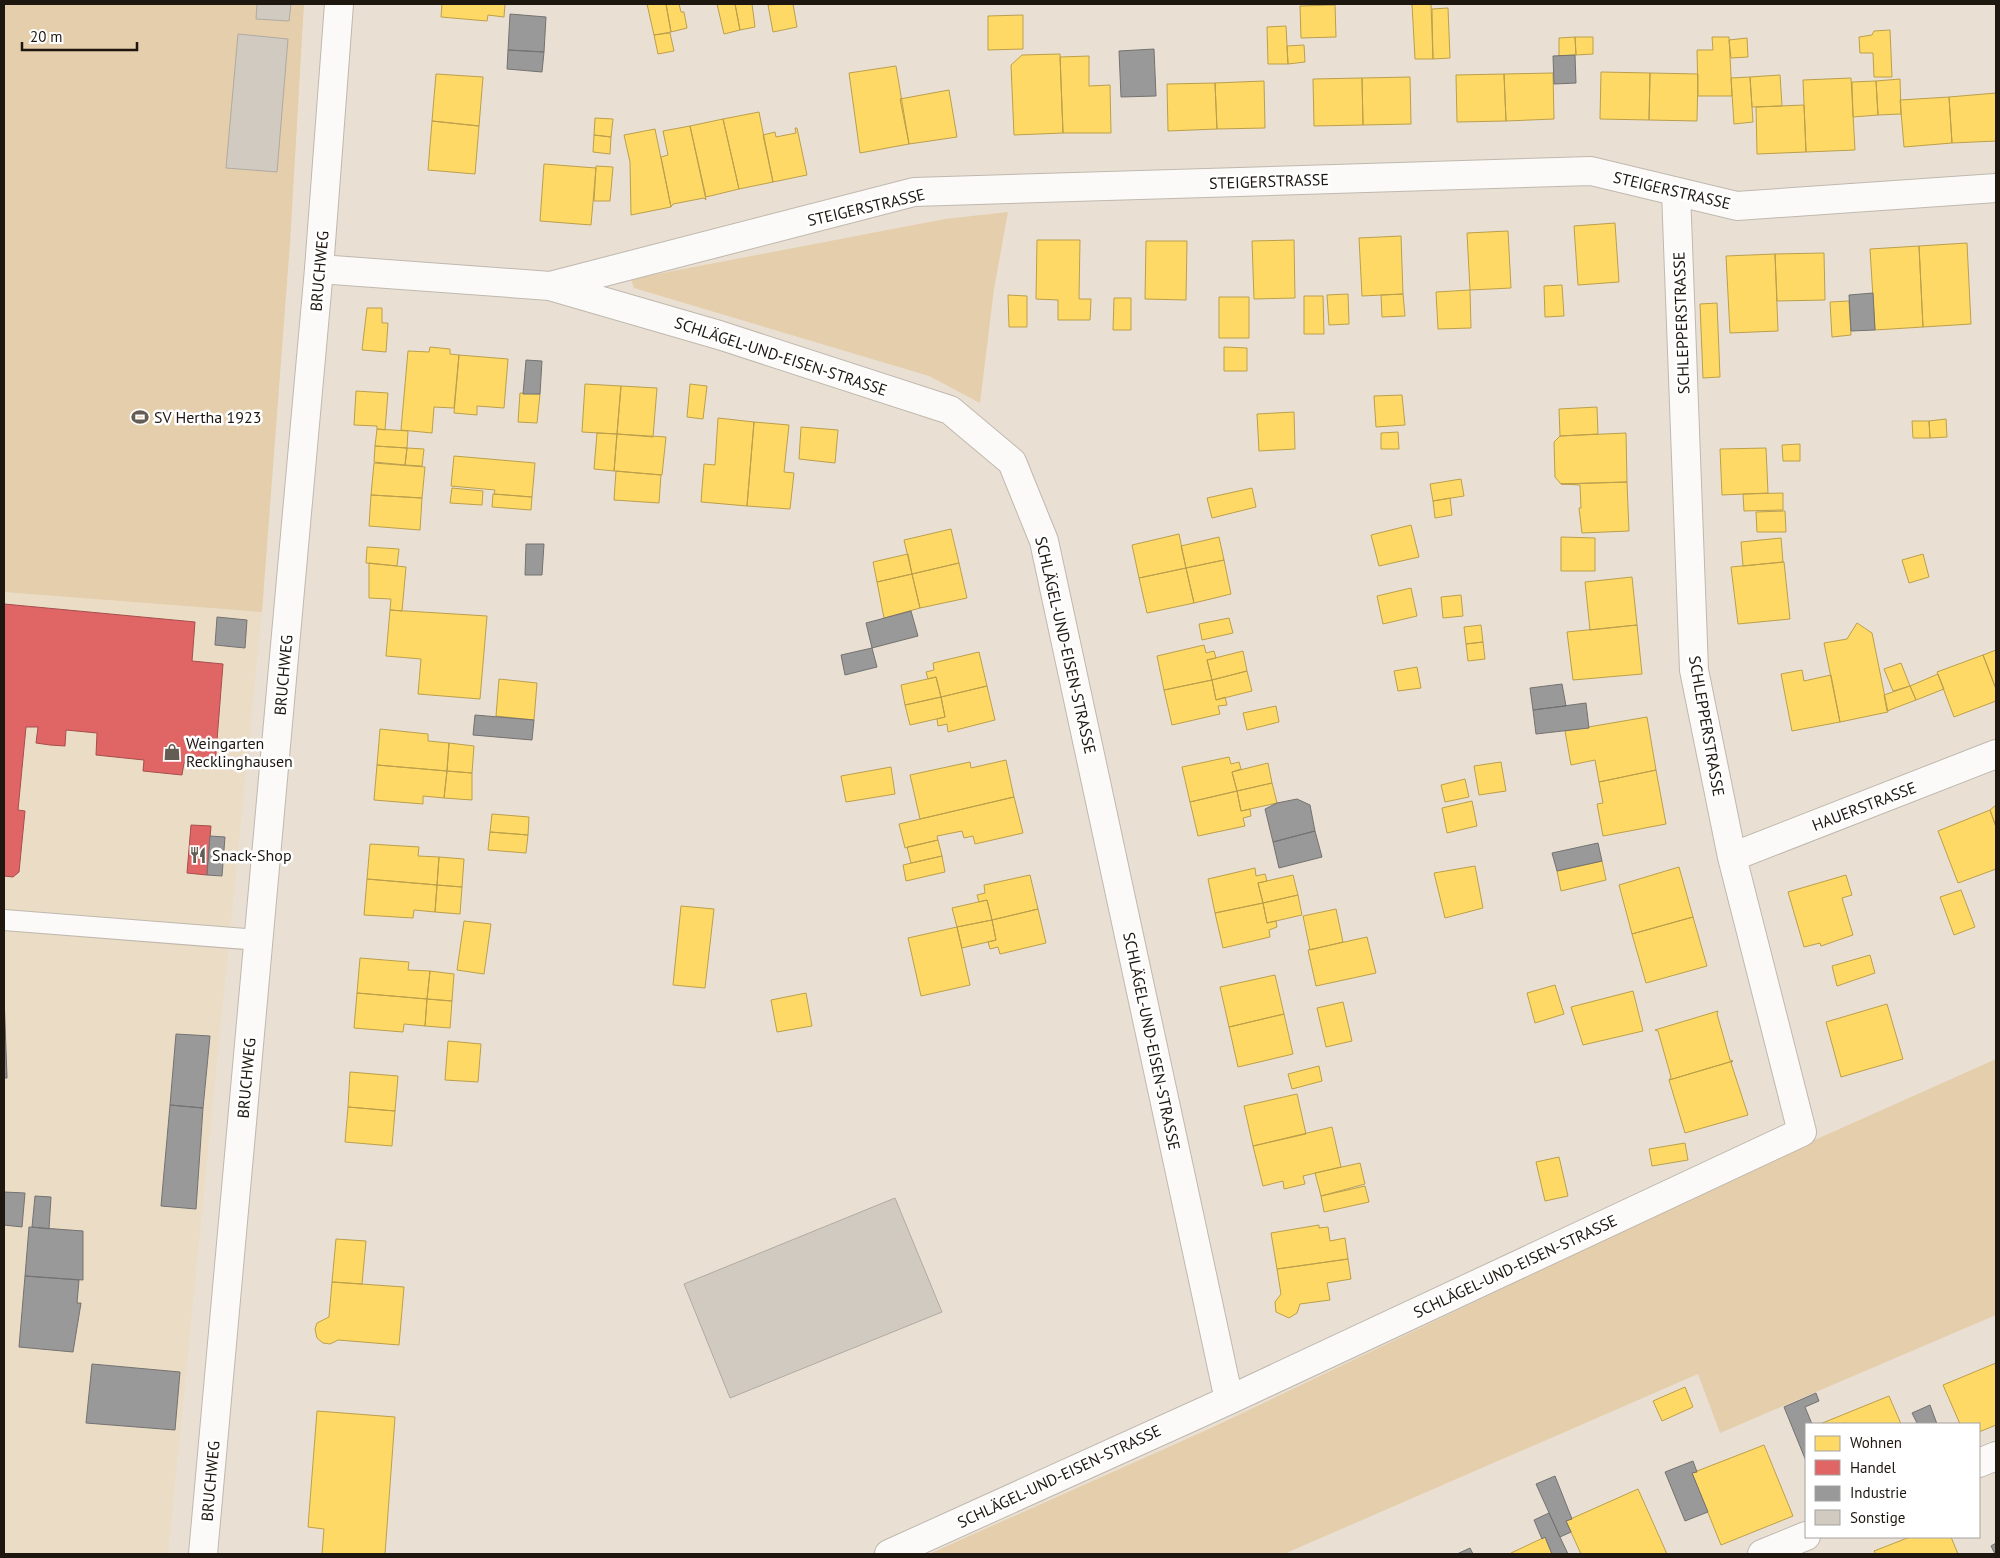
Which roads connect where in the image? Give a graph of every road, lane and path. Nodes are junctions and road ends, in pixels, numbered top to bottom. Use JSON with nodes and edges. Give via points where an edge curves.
{"nodes":[{"id":1,"x":340,"y":4,"type":"edge"},
{"id":2,"x":1996,"y":188,"type":"edge"},
{"id":3,"x":1676,"y":192,"type":"junction"},
{"id":4,"x":320,"y":269,"type":"junction"},
{"id":5,"x":550,"y":286,"type":"junction"},
{"id":6,"x":1996,"y":754,"type":"edge"},
{"id":7,"x":1732,"y":857,"type":"junction"},
{"id":8,"x":4,"y":920,"type":"edge"},
{"id":9,"x":258,"y":940,"type":"junction"},
{"id":10,"x":1802,"y":1132,"type":"joint"},
{"id":11,"x":1229,"y":1400,"type":"junction"},
{"id":12,"x":1996,"y":1456,"type":"edge"},
{"id":13,"x":1980,"y":1463,"type":"edge"},
{"id":14,"x":1805,"y":1536,"type":"edge"},
{"id":15,"x":203,"y":1554,"type":"edge"},
{"id":16,"x":889,"y":1554,"type":"edge"},
{"id":17,"x":1762,"y":1554,"type":"edge"}],
"edges":[{"from":1,"to":4,"type":"street","name":"BRUCHWEG"},
{"from":2,"to":3,"type":"street","name":"STEIGERSTRASSE","via":[[1737,206]]},
{"from":3,"to":5,"type":"street","name":"STEIGERSTRASSE","via":[[1591,171],[914,192]]},
{"from":3,"to":7,"type":"street","name":"SCHLEPPERSTRASSE","via":[[1694,670]]},
{"from":4,"to":5,"type":"street","name":"SCHLÄGEL-UND-EISEN-STRASSE"},
{"from":4,"to":9,"type":"street","name":"BRUCHWEG"},
{"from":5,"to":11,"type":"street","name":"SCHLÄGEL-UND-EISEN-STRASSE","via":[[718,335],[950,410],[1012,462],[1044,541]]},
{"from":6,"to":7,"type":"street","name":"HAUERSTRASSE"},
{"from":7,"to":10,"type":"street","name":"SCHLEPPERSTRASSE"},
{"from":8,"to":9,"type":"lane"},
{"from":9,"to":15,"type":"street","name":"BRUCHWEG"},
{"from":10,"to":11,"type":"street","name":"SCHLÄGEL-UND-EISEN-STRASSE"},
{"from":11,"to":16,"type":"street","name":"SCHLÄGEL-UND-EISEN-STRASSE"},
{"from":12,"to":13,"type":"street"},
{"from":14,"to":17,"type":"street"}]}
